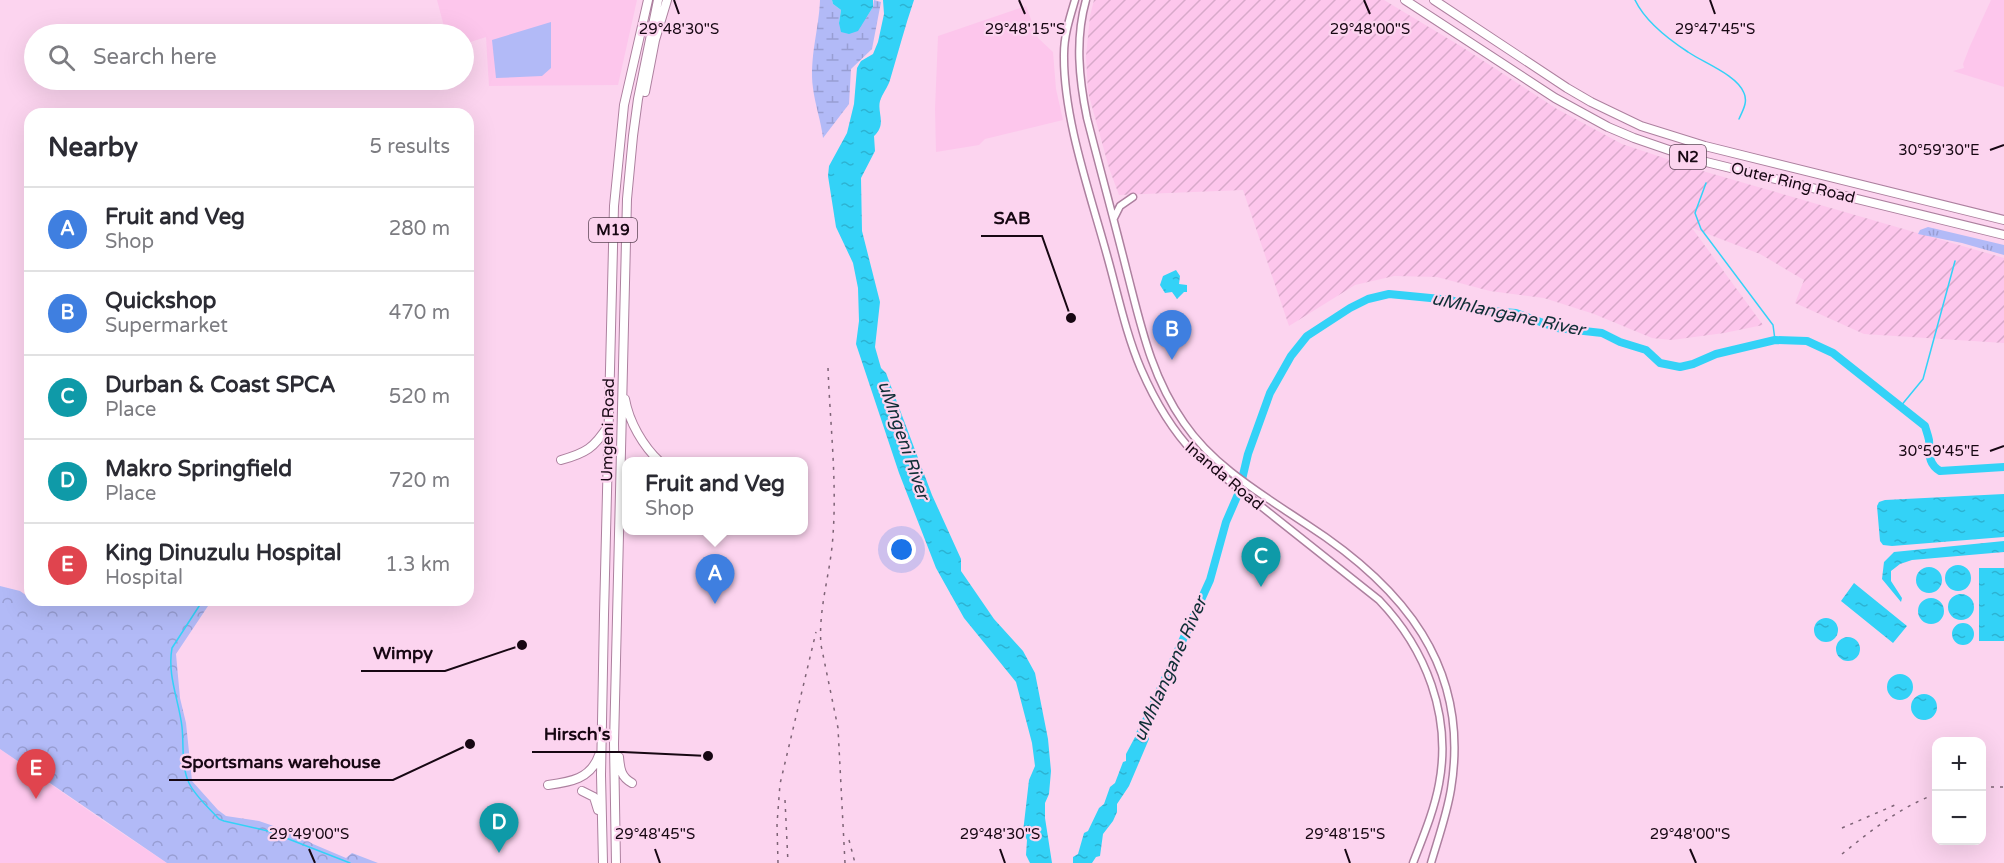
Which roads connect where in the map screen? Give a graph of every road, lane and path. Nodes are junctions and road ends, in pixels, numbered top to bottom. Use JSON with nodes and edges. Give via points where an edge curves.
{"nodes":[{"id":1,"x":648,"y":0,"type":"edge"},
{"id":2,"x":658,"y":0,"type":"edge"},
{"id":3,"x":667,"y":0,"type":"edge"},
{"id":4,"x":1075,"y":0,"type":"edge"},
{"id":5,"x":1086,"y":0,"type":"edge"},
{"id":6,"x":1405,"y":0,"type":"edge"},
{"id":7,"x":1436,"y":1,"type":"edge"},
{"id":8,"x":632,"y":146,"type":"junction"},
{"id":9,"x":1133,"y":197,"type":"dead end"},
{"id":10,"x":1114,"y":220,"type":"junction"},
{"id":11,"x":2004,"y":220,"type":"edge"},
{"id":12,"x":2004,"y":234,"type":"edge"},
{"id":13,"x":622,"y":382,"type":"junction"},
{"id":14,"x":608,"y":426,"type":"junction"},
{"id":15,"x":656,"y":457,"type":"edge"},
{"id":16,"x":561,"y":460,"type":"dead end"},
{"id":17,"x":602,"y":742,"type":"junction"},
{"id":18,"x":614,"y":744,"type":"junction"},
{"id":19,"x":632,"y":783,"type":"dead end"},
{"id":20,"x":548,"y":784,"type":"dead end"},
{"id":21,"x":582,"y":791,"type":"dead end"},
{"id":22,"x":602,"y":822,"type":"junction"},
{"id":23,"x":603,"y":863,"type":"edge"},
{"id":24,"x":616,"y":863,"type":"edge"},
{"id":25,"x":1413,"y":863,"type":"edge"},
{"id":26,"x":1431,"y":863,"type":"edge"}],
"edges":[{"from":1,"to":14,"type":"highway","name":"Umgeni Road","number":"M19","via":[[624,105],[617,168]]},
{"from":2,"to":8,"type":"highway","name":"Umgeni Road","number":"M19"},
{"from":3,"to":8,"type":"highway"},
{"from":4,"to":25,"type":"main road","name":"Inanda Road","via":[[1065,39],[1067,102],[1134,350],[1150,388],[1176,433],[1194,453],[1379,600],[1410,637],[1428,674],[1439,715],[1442,764],[1435,801]]},
{"from":5,"to":10,"type":"main road","name":"Inanda Road","via":[[1080,45],[1081,89]]},
{"from":6,"to":12,"type":"highway","name":"Outer Ring Road","number":"N2","via":[[1555,98],[1634,138],[1698,160]]},
{"from":7,"to":11,"type":"highway","name":"Outer Ring Road","number":"N2","via":[[1567,88],[1641,126],[1705,146]]},
{"from":8,"to":13,"type":"highway","name":"Umgeni Road","number":"M19"},
{"from":9,"to":10,"type":"main road","via":[[1120,206]]},
{"from":10,"to":26,"type":"main road","name":"Inanda Road","via":[[1143,337],[1156,373],[1184,423],[1226,467],[1383,583],[1413,618],[1428,644],[1451,711],[1453,770],[1449,803]]},
{"from":13,"to":15,"type":"highway","via":[[632,421]]},
{"from":13,"to":18,"type":"highway","name":"Umgeni Road","number":"M19"},
{"from":14,"to":16,"type":"highway","via":[[592,448]]},
{"from":14,"to":17,"type":"highway","name":"Umgeni Road","number":"M19"},
{"from":17,"to":20,"type":"highway","via":[[595,765],[585,775]]},
{"from":17,"to":22,"type":"highway","name":"Umgeni Road","number":"M19"},
{"from":18,"to":19,"type":"highway","via":[[621,773]]},
{"from":18,"to":24,"type":"highway","name":"Umgeni Road","number":"M19"},
{"from":21,"to":22,"type":"highway","via":[[594,797]]},
{"from":22,"to":23,"type":"highway","name":"Umgeni Road","number":"M19"}]}
